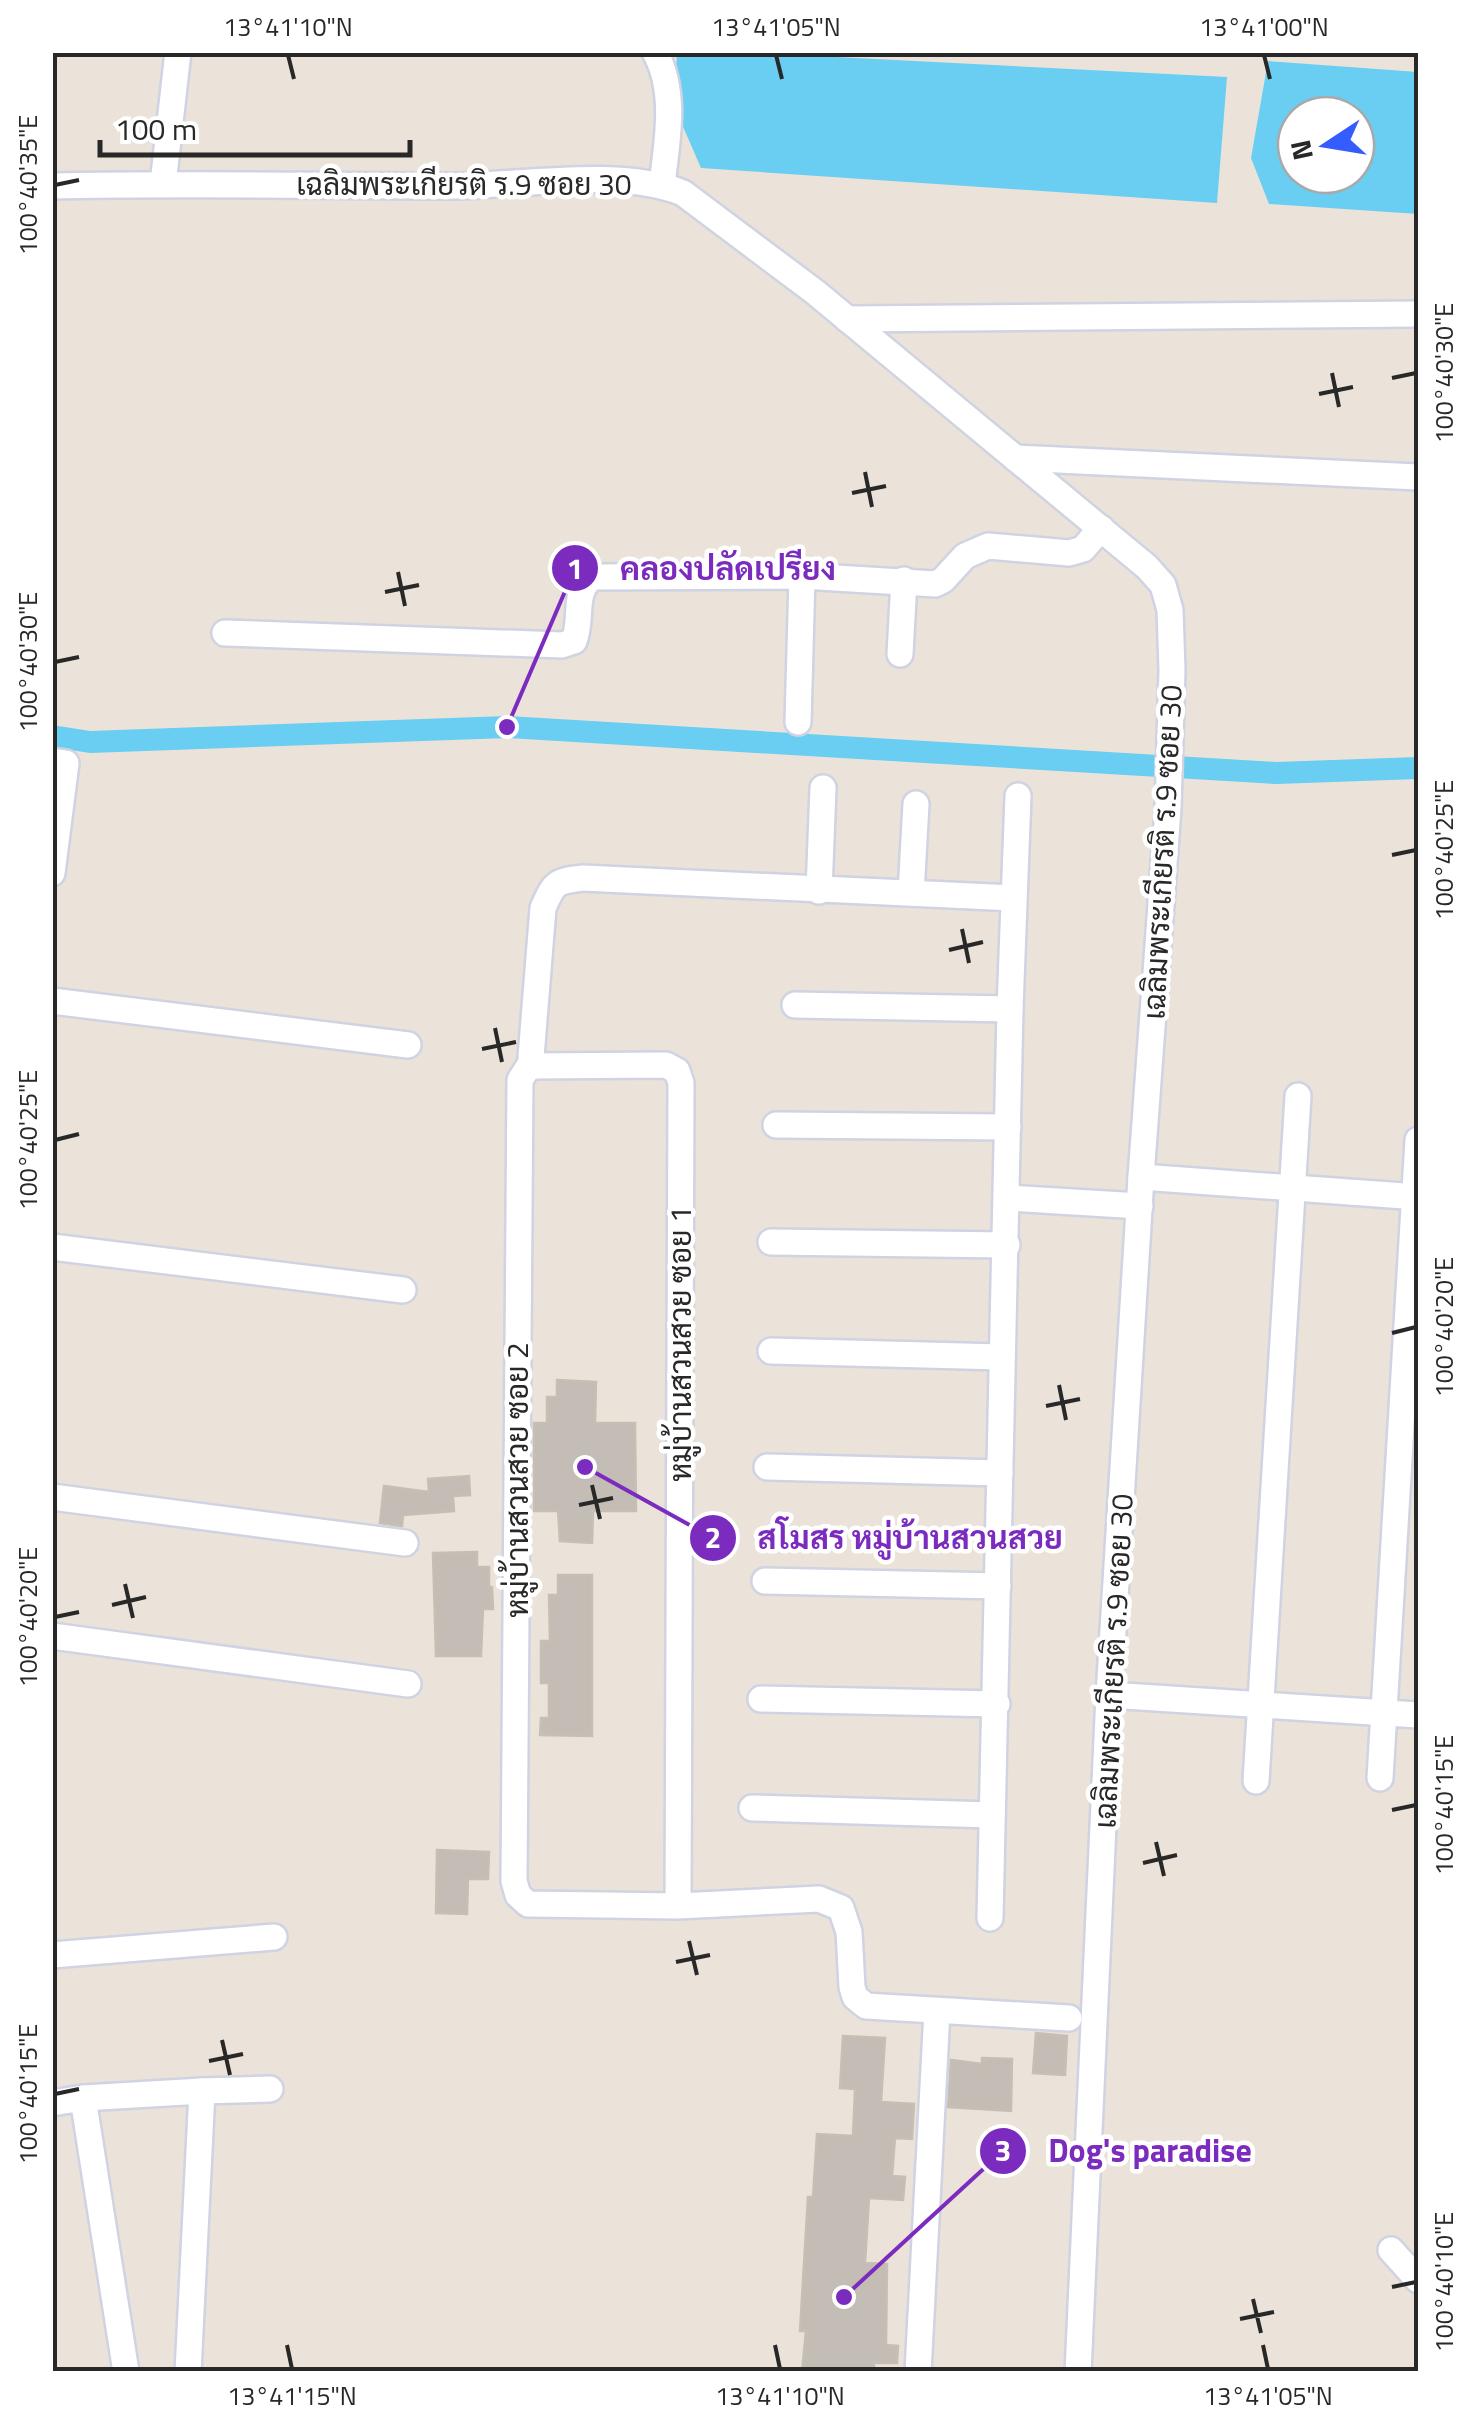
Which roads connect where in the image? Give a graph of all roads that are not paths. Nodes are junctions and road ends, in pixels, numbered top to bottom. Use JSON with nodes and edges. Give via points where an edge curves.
{"nodes":[{"id":1,"x":178,"y":52,"type":"edge"},
{"id":2,"x":655,"y":52,"type":"edge"},
{"id":3,"x":162,"y":184,"type":"junction"},
{"id":4,"x":662,"y":184,"type":"junction"},
{"id":5,"x":52,"y":186,"type":"edge"},
{"id":6,"x":1418,"y":314,"type":"edge"},
{"id":7,"x":847,"y":319,"type":"junction"},
{"id":8,"x":1015,"y":458,"type":"junction"},
{"id":9,"x":1418,"y":477,"type":"edge"},
{"id":10,"x":1101,"y":528,"type":"junction"},
{"id":11,"x":802,"y":576,"type":"junction"},
{"id":12,"x":904,"y":580,"type":"junction"},
{"id":13,"x":225,"y":633,"type":"dead end"},
{"id":14,"x":900,"y":654,"type":"dead end"},
{"id":15,"x":798,"y":722,"type":"dead end"},
{"id":16,"x":59,"y":762,"type":"edge"},
{"id":17,"x":823,"y":788,"type":"dead end"},
{"id":18,"x":1018,"y":796,"type":"dead end"},
{"id":19,"x":916,"y":804,"type":"dead end"},
{"id":20,"x":52,"y":873,"type":"edge"},
{"id":21,"x":819,"y":890,"type":"junction"},
{"id":22,"x":911,"y":893,"type":"junction"},
{"id":23,"x":1014,"y":898,"type":"junction"},
{"id":24,"x":52,"y":1001,"type":"edge"},
{"id":25,"x":795,"y":1005,"type":"dead end"},
{"id":26,"x":1010,"y":1009,"type":"junction"},
{"id":27,"x":408,"y":1045,"type":"dead end"},
{"id":28,"x":536,"y":1066,"type":"junction"},
{"id":29,"x":1298,"y":1096,"type":"dead end"},
{"id":30,"x":776,"y":1125,"type":"dead end"},
{"id":31,"x":1008,"y":1127,"type":"junction"},
{"id":32,"x":1418,"y":1140,"type":"edge"},
{"id":33,"x":1141,"y":1177,"type":"junction"},
{"id":34,"x":1292,"y":1190,"type":"junction"},
{"id":35,"x":1417,"y":1197,"type":"edge"},
{"id":36,"x":1008,"y":1198,"type":"junction"},
{"id":37,"x":1140,"y":1206,"type":"junction"},
{"id":38,"x":771,"y":1242,"type":"dead end"},
{"id":39,"x":1006,"y":1245,"type":"junction"},
{"id":40,"x":52,"y":1247,"type":"edge"},
{"id":41,"x":403,"y":1290,"type":"dead end"},
{"id":42,"x":770,"y":1351,"type":"dead end"},
{"id":43,"x":1002,"y":1358,"type":"junction"},
{"id":44,"x":767,"y":1467,"type":"dead end"},
{"id":45,"x":1000,"y":1474,"type":"junction"},
{"id":46,"x":52,"y":1497,"type":"edge"},
{"id":47,"x":405,"y":1542,"type":"dead end"},
{"id":48,"x":765,"y":1581,"type":"dead end"},
{"id":49,"x":998,"y":1586,"type":"junction"},
{"id":50,"x":52,"y":1636,"type":"edge"},
{"id":51,"x":408,"y":1684,"type":"dead end"},
{"id":52,"x":1109,"y":1695,"type":"junction"},
{"id":53,"x":762,"y":1698,"type":"dead end"},
{"id":54,"x":997,"y":1704,"type":"junction"},
{"id":55,"x":1260,"y":1706,"type":"junction"},
{"id":56,"x":1385,"y":1714,"type":"junction"},
{"id":57,"x":1418,"y":1715,"type":"edge"},
{"id":58,"x":1380,"y":1778,"type":"dead end"},
{"id":59,"x":1256,"y":1781,"type":"dead end"},
{"id":60,"x":752,"y":1808,"type":"dead end"},
{"id":61,"x":992,"y":1815,"type":"junction"},
{"id":62,"x":678,"y":1906,"type":"junction"},
{"id":63,"x":990,"y":1918,"type":"dead end"},
{"id":64,"x":274,"y":1937,"type":"dead end"},
{"id":65,"x":52,"y":1955,"type":"edge"},
{"id":66,"x":937,"y":2011,"type":"junction"},
{"id":67,"x":1070,"y":2018,"type":"dead end"},
{"id":68,"x":270,"y":2088,"type":"dead end"},
{"id":69,"x":202,"y":2091,"type":"junction"},
{"id":70,"x":83,"y":2098,"type":"junction"},
{"id":71,"x":52,"y":2104,"type":"edge"},
{"id":72,"x":1390,"y":2250,"type":"dead end"},
{"id":73,"x":1418,"y":2280,"type":"edge"},
{"id":74,"x":126,"y":2372,"type":"edge"},
{"id":75,"x":188,"y":2372,"type":"edge"},
{"id":76,"x":918,"y":2372,"type":"edge"},
{"id":77,"x":1078,"y":2372,"type":"edge"}],
"edges":[{"from":1,"to":3,"type":"street"},
{"from":2,"to":4,"type":"street","via":[[668,93]]},
{"from":3,"to":4,"type":"street","name":"เฉลิมพระเกียรติ ร.9 ซอย 30"},
{"from":3,"to":5,"type":"street","name":"เฉลิมพระเกียรติ ร.9 ซอย 30"},
{"from":4,"to":7,"type":"street","name":"เฉลิมพระเกียรติ ร.9 ซอย 30","via":[[683,193]]},
{"from":6,"to":7,"type":"street"},
{"from":7,"to":8,"type":"street","name":"เฉลิมพระเกียรติ ร.9 ซอย 30"},
{"from":8,"to":9,"type":"street"},
{"from":8,"to":10,"type":"street","name":"เฉลิมพระเกียรติ ร.9 ซอย 30"},
{"from":10,"to":12,"type":"street","via":[[1083,549],[1069,553],[988,546],[965,556],[935,584]]},
{"from":10,"to":33,"type":"street","name":"เฉลิมพระเกียรติ ร.9 ซอย 30","via":[[1163,585],[1172,623],[1168,809]]},
{"from":11,"to":12,"type":"street"},
{"from":11,"to":13,"type":"street","via":[[592,577],[579,595],[574,642],[562,645]]},
{"from":11,"to":15,"type":"street"},
{"from":12,"to":14,"type":"street"},
{"from":16,"to":20,"type":"street"},
{"from":17,"to":21,"type":"street"},
{"from":18,"to":23,"type":"street"},
{"from":19,"to":22,"type":"street"},
{"from":21,"to":22,"type":"street"},
{"from":21,"to":28,"type":"street","via":[[562,880],[543,908],[531,1057]]},
{"from":22,"to":23,"type":"street"},
{"from":23,"to":26,"type":"street"},
{"from":24,"to":27,"type":"street"},
{"from":25,"to":26,"type":"street"},
{"from":26,"to":31,"type":"street"},
{"from":28,"to":62,"type":"street","name":"หมู่บ้านสวนสวย ซอย 1","via":[[666,1065],[682,1083]]},
{"from":28,"to":62,"type":"street","name":"หมู่บ้านสวนสวย ซอย 2","via":[[520,1080],[514,1881],[528,1904]]},
{"from":29,"to":34,"type":"street"},
{"from":30,"to":31,"type":"street"},
{"from":31,"to":36,"type":"street"},
{"from":32,"to":35,"type":"street"},
{"from":33,"to":34,"type":"street"},
{"from":33,"to":37,"type":"street","name":"เฉลิมพระเกียรติ ร.9 ซอย 30"},
{"from":34,"to":35,"type":"street"},
{"from":34,"to":55,"type":"street"},
{"from":35,"to":56,"type":"street"},
{"from":36,"to":37,"type":"street"},
{"from":36,"to":39,"type":"street"},
{"from":37,"to":52,"type":"street","name":"เฉลิมพระเกียรติ ร.9 ซอย 30"},
{"from":38,"to":39,"type":"street"},
{"from":39,"to":43,"type":"street"},
{"from":40,"to":41,"type":"street"},
{"from":42,"to":43,"type":"street"},
{"from":43,"to":45,"type":"street"},
{"from":44,"to":45,"type":"street"},
{"from":45,"to":49,"type":"street"},
{"from":46,"to":47,"type":"street"},
{"from":48,"to":49,"type":"street"},
{"from":49,"to":54,"type":"street"},
{"from":50,"to":51,"type":"street"},
{"from":52,"to":55,"type":"street"},
{"from":52,"to":77,"type":"street","name":"เฉลิมพระเกียรติ ร.9 ซอย 30"},
{"from":53,"to":54,"type":"street"},
{"from":54,"to":61,"type":"street"},
{"from":55,"to":56,"type":"street"},
{"from":55,"to":59,"type":"street"},
{"from":56,"to":57,"type":"street"},
{"from":56,"to":58,"type":"street"},
{"from":60,"to":61,"type":"street"},
{"from":61,"to":63,"type":"street"},
{"from":62,"to":66,"type":"street","via":[[832,1903],[846,1920],[852,1987],[860,2002]]},
{"from":64,"to":65,"type":"street"},
{"from":66,"to":67,"type":"street"},
{"from":66,"to":76,"type":"street"},
{"from":68,"to":69,"type":"street"},
{"from":69,"to":70,"type":"street"},
{"from":69,"to":75,"type":"street"},
{"from":70,"to":71,"type":"street"},
{"from":70,"to":74,"type":"street"},
{"from":72,"to":73,"type":"street"}]}
